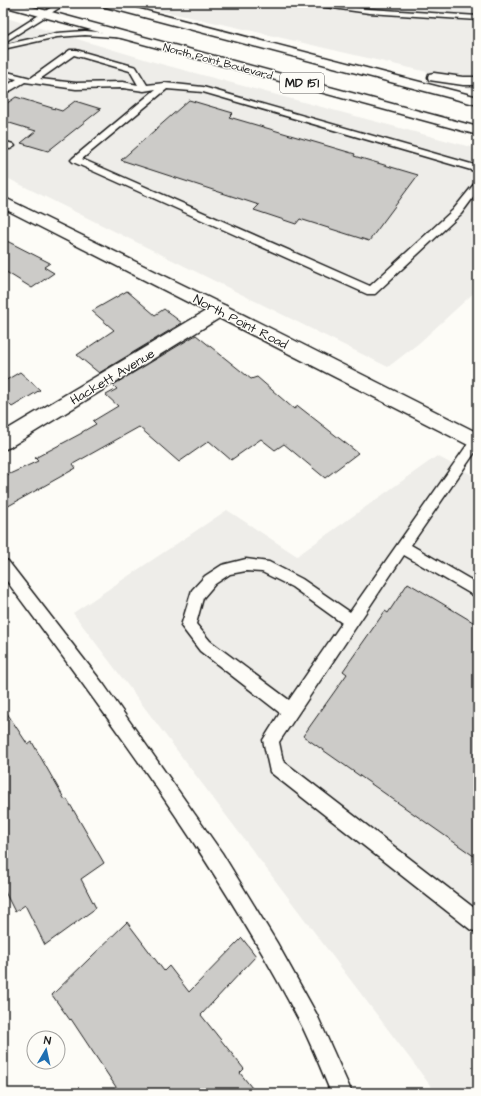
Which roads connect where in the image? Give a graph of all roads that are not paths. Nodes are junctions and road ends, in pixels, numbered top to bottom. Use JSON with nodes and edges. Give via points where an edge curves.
{"nodes":[{"id":1,"x":6,"y":3,"type":"edge"},
{"id":2,"x":63,"y":3,"type":"edge"},
{"id":3,"x":102,"y":3,"type":"edge"},
{"id":4,"x":122,"y":3,"type":"edge"},
{"id":5,"x":311,"y":3,"type":"edge"},
{"id":6,"x":137,"y":12,"type":"junction"},
{"id":7,"x":46,"y":14,"type":"junction"},
{"id":8,"x":478,"y":18,"type":"edge"},
{"id":9,"x":126,"y":36,"type":"junction"},
{"id":10,"x":3,"y":41,"type":"edge"},
{"id":11,"x":3,"y":47,"type":"edge"},
{"id":12,"x":306,"y":56,"type":"junction"},
{"id":13,"x":3,"y":73,"type":"edge"},
{"id":14,"x":23,"y":78,"type":"junction"},
{"id":15,"x":32,"y":81,"type":"junction"},
{"id":16,"x":478,"y":81,"type":"edge"},
{"id":17,"x":165,"y":86,"type":"junction"},
{"id":18,"x":144,"y":88,"type":"junction"},
{"id":19,"x":3,"y":92,"type":"edge"},
{"id":20,"x":478,"y":101,"type":"edge"},
{"id":21,"x":478,"y":131,"type":"edge"},
{"id":22,"x":478,"y":169,"type":"edge"},
{"id":23,"x":478,"y":185,"type":"edge"},
{"id":24,"x":3,"y":202,"type":"edge"},
{"id":25,"x":220,"y":310,"type":"junction"},
{"id":26,"x":3,"y":442,"type":"edge"},
{"id":27,"x":477,"y":442,"type":"edge"},
{"id":28,"x":402,"y":547,"type":"junction"},
{"id":29,"x":3,"y":565,"type":"edge"},
{"id":30,"x":478,"y":592,"type":"edge"},
{"id":31,"x":352,"y":621,"type":"junction"},
{"id":32,"x":291,"y":711,"type":"junction"},
{"id":33,"x":478,"y":923,"type":"edge"},
{"id":34,"x":342,"y":1093,"type":"edge"}],
"edges":[{"from":1,"to":7,"type":"main road","name":"North Point Boulevard","number":"MD 151"},
{"from":2,"to":7,"type":"lane"},
{"from":3,"to":6,"type":"main road","number":"MD 151"},
{"from":4,"to":6,"type":"lane"},
{"from":5,"to":8,"type":"lane","via":[[369,11]]},
{"from":6,"to":12,"type":"main road","number":"MD 151"},
{"from":7,"to":9,"type":"main road","name":"North Point Boulevard","number":"MD 151"},
{"from":7,"to":10,"type":"lane"},
{"from":9,"to":11,"type":"lane","via":[[85,33],[57,35]]},
{"from":9,"to":21,"type":"main road","name":"North Point Boulevard","number":"MD 151"},
{"from":12,"to":16,"type":"main road","via":[[440,78]]},
{"from":12,"to":20,"type":"main road","number":"MD 151"},
{"from":13,"to":14,"type":"lane"},
{"from":14,"to":15,"type":"lane"},
{"from":14,"to":19,"type":"lane"},
{"from":15,"to":18,"type":"lane","via":[[76,86],[123,85]]},
{"from":15,"to":18,"type":"lane","via":[[73,52],[134,69]]},
{"from":17,"to":18,"type":"lane"},
{"from":17,"to":22,"type":"lane","via":[[203,90],[237,99]]},
{"from":17,"to":23,"type":"lane","via":[[76,160],[370,291],[457,212]]},
{"from":24,"to":25,"type":"main road","name":"North Point Road"},
{"from":25,"to":26,"type":"main road","name":"Hackett Avenue"},
{"from":25,"to":27,"type":"main road","name":"North Point Road"},
{"from":27,"to":28,"type":"lane"},
{"from":28,"to":30,"type":"lane"},
{"from":28,"to":31,"type":"lane"},
{"from":29,"to":34,"type":"lane","via":[[98,690],[216,859],[310,1022]]},
{"from":31,"to":32,"type":"lane"},
{"from":31,"to":32,"type":"lane","via":[[298,583],[264,566],[246,565],[227,569],[210,580],[198,595],[188,626],[205,646]]},
{"from":32,"to":33,"type":"lane","via":[[271,740],[276,766]]}]}
